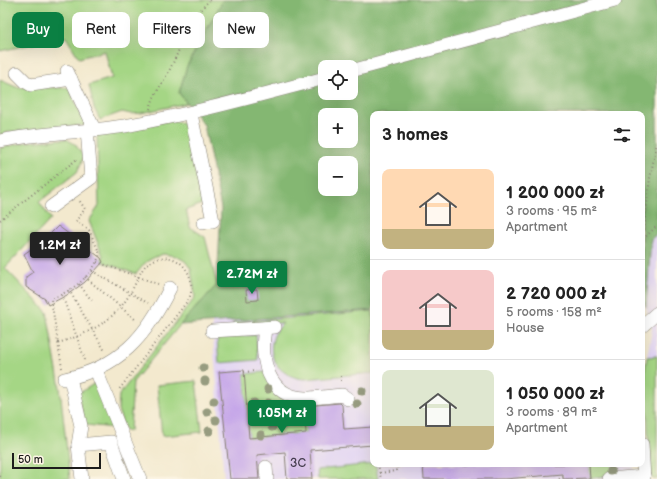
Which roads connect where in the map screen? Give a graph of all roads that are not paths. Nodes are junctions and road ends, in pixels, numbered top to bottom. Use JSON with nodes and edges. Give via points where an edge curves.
{"nodes":[{"id":1,"x":615,"y":0,"type":"edge"},
{"id":2,"x":358,"y":69,"type":"edge"},
{"id":3,"x":17,"y":73,"type":"dead end"},
{"id":4,"x":318,"y":80,"type":"edge"},
{"id":5,"x":191,"y":114,"type":"junction"},
{"id":6,"x":91,"y":130,"type":"junction"},
{"id":7,"x":0,"y":141,"type":"edge"},
{"id":8,"x":51,"y":207,"type":"dead end"},
{"id":9,"x":203,"y":224,"type":"dead end"},
{"id":10,"x":170,"y":288,"type":"road end"},
{"id":11,"x":657,"y":313,"type":"edge"},
{"id":12,"x":645,"y":323,"type":"edge"},
{"id":13,"x":212,"y":331,"type":"dead end"},
{"id":14,"x":92,"y":371,"type":"junction"},
{"id":15,"x":348,"y":399,"type":"dead end"},
{"id":16,"x":78,"y":444,"type":"junction"},
{"id":17,"x":622,"y":470,"type":"dead end"},
{"id":18,"x":644,"y":474,"type":"edge"},
{"id":19,"x":82,"y":479,"type":"edge"},
{"id":20,"x":124,"y":479,"type":"edge"},
{"id":21,"x":140,"y":479,"type":"edge"},
{"id":22,"x":609,"y":479,"type":"edge"}],
"edges":[{"from":1,"to":2,"type":"street"},
{"from":3,"to":6,"type":"street","via":[[31,85],[69,75]]},
{"from":4,"to":5,"type":"street"},
{"from":5,"to":6,"type":"street"},
{"from":5,"to":9,"type":"street","via":[[213,221]]},
{"from":6,"to":7,"type":"street"},
{"from":6,"to":8,"type":"street","via":[[89,149],[92,178]]},
{"from":10,"to":14,"type":"street","via":[[159,310],[137,339],[111,362]]},
{"from":11,"to":12,"type":"street"},
{"from":13,"to":15,"type":"street","via":[[270,327],[263,340],[264,361],[270,378],[282,390],[297,397],[342,394]]},
{"from":14,"to":16,"type":"street","via":[[67,378],[81,426]]},
{"from":14,"to":21,"type":"street"},
{"from":16,"to":19,"type":"street"},
{"from":16,"to":20,"type":"street","via":[[111,442]]},
{"from":17,"to":18,"type":"street"},
{"from":18,"to":22,"type":"street"}]}
